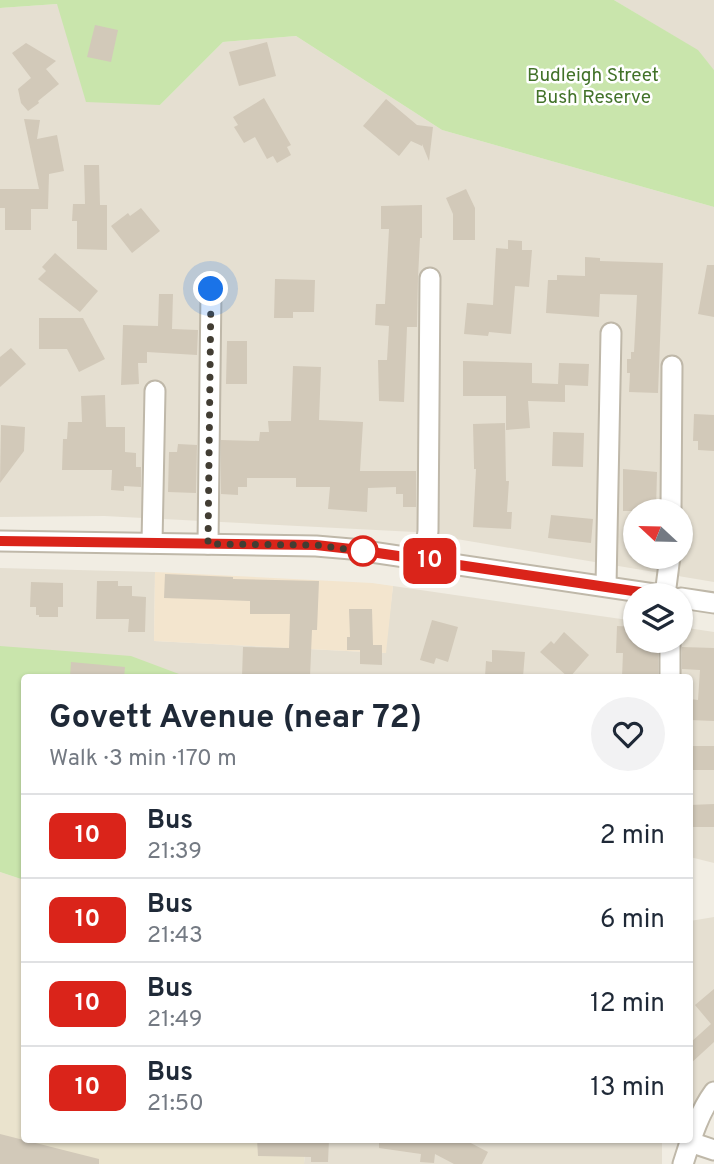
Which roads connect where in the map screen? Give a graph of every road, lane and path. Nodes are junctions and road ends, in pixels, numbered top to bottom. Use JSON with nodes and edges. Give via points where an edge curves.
{"nodes":[{"id":1,"x":430,"y":278,"type":"dead end"},
{"id":2,"x":211,"y":289,"type":"dead end"},
{"id":3,"x":611,"y":333,"type":"dead end"},
{"id":4,"x":672,"y":366,"type":"dead end"},
{"id":5,"x":155,"y":391,"type":"dead end"},
{"id":6,"x":671,"y":499,"type":"edge"},
{"id":7,"x":0,"y":541,"type":"edge"},
{"id":8,"x":152,"y":543,"type":"junction"},
{"id":9,"x":208,"y":544,"type":"junction"},
{"id":10,"x":424,"y":561,"type":"junction"},
{"id":11,"x":606,"y":586,"type":"junction"},
{"id":12,"x":623,"y":589,"type":"edge"},
{"id":13,"x":693,"y":600,"type":"edge"},
{"id":14,"x":714,"y":603,"type":"edge"},
{"id":15,"x":670,"y":653,"type":"edge"},
{"id":16,"x":670,"y":674,"type":"edge"},
{"id":17,"x":714,"y":1092,"type":"edge"},
{"id":18,"x":694,"y":1119,"type":"edge"},
{"id":19,"x":690,"y":1143,"type":"edge"},
{"id":20,"x":693,"y":1143,"type":"edge"},
{"id":21,"x":714,"y":1150,"type":"edge"},
{"id":22,"x":683,"y":1164,"type":"edge"}],
"edges":[{"from":1,"to":10,"type":"street"},
{"from":2,"to":9,"type":"street"},
{"from":3,"to":11,"type":"street"},
{"from":4,"to":6,"type":"street"},
{"from":5,"to":8,"type":"street"},
{"from":7,"to":8,"type":"street"},
{"from":8,"to":9,"type":"street"},
{"from":9,"to":10,"type":"street","via":[[316,545]]},
{"from":10,"to":11,"type":"street"},
{"from":11,"to":12,"type":"street"},
{"from":13,"to":14,"type":"street"},
{"from":15,"to":16,"type":"street"},
{"from":17,"to":18,"type":"street"},
{"from":19,"to":22,"type":"street"},
{"from":20,"to":21,"type":"street"}]}
